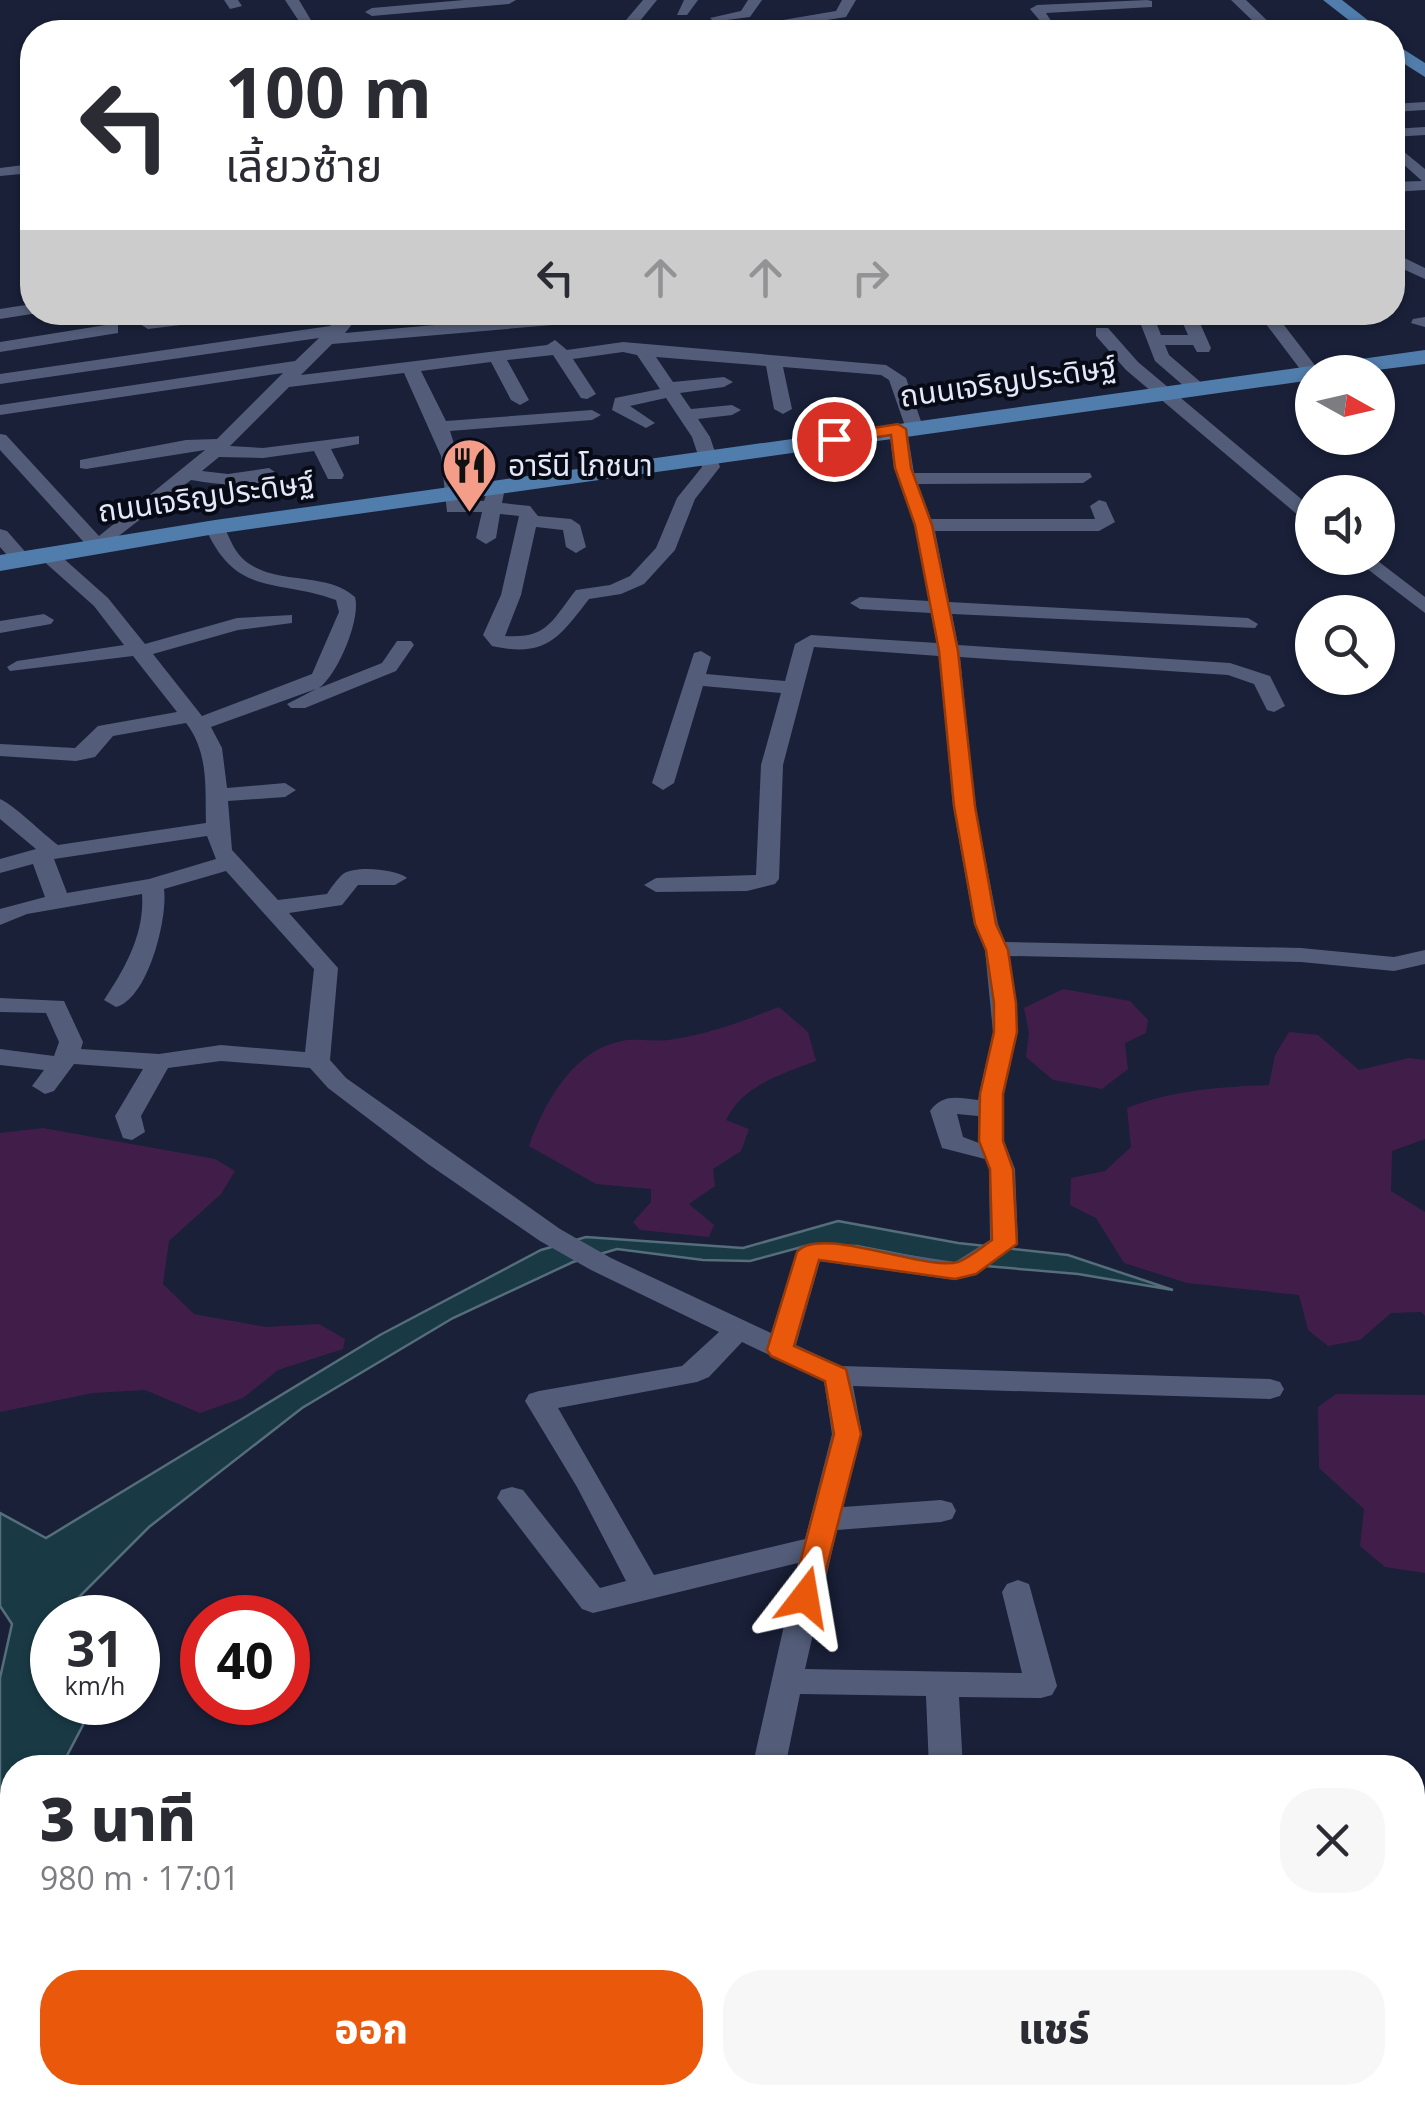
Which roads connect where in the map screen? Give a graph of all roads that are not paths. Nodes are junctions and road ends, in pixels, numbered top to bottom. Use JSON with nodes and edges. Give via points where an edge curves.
{"nodes":[{"id":1,"x":508,"y":0,"type":"edge"},
{"id":2,"x":650,"y":0,"type":"edge"},
{"id":3,"x":755,"y":0,"type":"edge"},
{"id":4,"x":848,"y":0,"type":"edge"},
{"id":5,"x":1238,"y":0,"type":"edge"},
{"id":6,"x":1331,"y":0,"type":"edge"},
{"id":7,"x":1146,"y":2,"type":"edge"},
{"id":8,"x":1089,"y":3,"type":"edge"},
{"id":9,"x":372,"y":11,"type":"edge"},
{"id":10,"x":1159,"y":17,"type":"dead end"},
{"id":11,"x":634,"y":20,"type":"edge"},
{"id":12,"x":720,"y":20,"type":"edge"},
{"id":13,"x":804,"y":20,"type":"edge"},
{"id":14,"x":1044,"y":20,"type":"edge"},
{"id":15,"x":1103,"y":20,"type":"dead end"},
{"id":16,"x":1259,"y":20,"type":"edge"},
{"id":17,"x":1358,"y":20,"type":"edge"},
{"id":18,"x":1405,"y":165,"type":"edge"},
{"id":19,"x":1425,"y":181,"type":"edge"},
{"id":20,"x":342,"y":325,"type":"edge"},
{"id":21,"x":466,"y":325,"type":"edge"},
{"id":22,"x":542,"y":325,"type":"edge"},
{"id":23,"x":1149,"y":325,"type":"edge"},
{"id":24,"x":1192,"y":325,"type":"edge"},
{"id":25,"x":1275,"y":325,"type":"edge"},
{"id":26,"x":112,"y":330,"type":"dead end"},
{"id":27,"x":1102,"y":332,"type":"dead end"},
{"id":28,"x":334,"y":334,"type":"junction"},
{"id":29,"x":1155,"y":340,"type":"junction"},
{"id":30,"x":0,"y":346,"type":"edge"},
{"id":31,"x":560,"y":352,"type":"junction"},
{"id":32,"x":647,"y":355,"type":"junction"},
{"id":33,"x":1299,"y":355,"type":"edge"},
{"id":34,"x":496,"y":356,"type":"junction"},
{"id":35,"x":1425,"y":357,"type":"edge"},
{"id":36,"x":773,"y":360,"type":"junction"},
{"id":37,"x":1395,"y":361,"type":"edge"},
{"id":38,"x":303,"y":365,"type":"junction"},
{"id":39,"x":410,"y":366,"type":"junction"},
{"id":40,"x":1295,"y":375,"type":"edge"},
{"id":41,"x":0,"y":378,"type":"edge"},
{"id":42,"x":285,"y":382,"type":"junction"},
{"id":43,"x":724,"y":382,"type":"dead end"},
{"id":44,"x":1198,"y":388,"type":"junction"},
{"id":45,"x":671,"y":390,"type":"junction"},
{"id":46,"x":1164,"y":393,"type":"junction"},
{"id":47,"x":587,"y":394,"type":"dead end"},
{"id":48,"x":520,"y":400,"type":"dead end"},
{"id":49,"x":783,"y":409,"type":"dead end"},
{"id":50,"x":0,"y":410,"type":"edge"},
{"id":51,"x":732,"y":410,"type":"dead end"},
{"id":52,"x":592,"y":415,"type":"dead end"},
{"id":53,"x":687,"y":416,"type":"junction"},
{"id":54,"x":646,"y":423,"type":"dead end"},
{"id":55,"x":440,"y":427,"type":"junction"},
{"id":56,"x":906,"y":428,"type":"junction"},
{"id":57,"x":0,"y":439,"type":"edge"},
{"id":58,"x":354,"y":440,"type":"dead end"},
{"id":59,"x":320,"y":445,"type":"junction"},
{"id":60,"x":219,"y":447,"type":"junction"},
{"id":61,"x":710,"y":457,"type":"junction"},
{"id":62,"x":86,"y":464,"type":"dead end"},
{"id":63,"x":188,"y":474,"type":"junction"},
{"id":64,"x":268,"y":474,"type":"dead end"},
{"id":65,"x":335,"y":476,"type":"dead end"},
{"id":66,"x":1082,"y":477,"type":"dead end"},
{"id":67,"x":908,"y":480,"type":"junction"},
{"id":68,"x":494,"y":497,"type":"junction"},
{"id":69,"x":1295,"y":504,"type":"edge"},
{"id":70,"x":1099,"y":506,"type":"dead end"},
{"id":71,"x":452,"y":511,"type":"junction"},
{"id":72,"x":528,"y":522,"type":"junction"},
{"id":73,"x":924,"y":525,"type":"junction"},
{"id":74,"x":215,"y":527,"type":"junction"},
{"id":75,"x":0,"y":535,"type":"edge"},
{"id":76,"x":486,"y":538,"type":"dead end"},
{"id":77,"x":98,"y":546,"type":"junction"},
{"id":78,"x":576,"y":547,"type":"dead end"},
{"id":79,"x":47,"y":554,"type":"junction"},
{"id":80,"x":11,"y":561,"type":"edge"},
{"id":81,"x":1385,"y":575,"type":"edge"},
{"id":82,"x":860,"y":603,"type":"dead end"},
{"id":83,"x":1425,"y":607,"type":"edge"},
{"id":84,"x":939,"y":608,"type":"junction"},
{"id":85,"x":284,"y":619,"type":"dead end"},
{"id":86,"x":44,"y":620,"type":"dead end"},
{"id":87,"x":1248,"y":624,"type":"dead end"},
{"id":88,"x":0,"y":627,"type":"edge"},
{"id":89,"x":404,"y":645,"type":"dead end"},
{"id":90,"x":140,"y":650,"type":"junction"},
{"id":91,"x":949,"y":651,"type":"junction"},
{"id":92,"x":17,"y":667,"type":"dead end"},
{"id":93,"x":792,"y":688,"type":"junction"},
{"id":94,"x":1274,"y":706,"type":"dead end"},
{"id":95,"x":198,"y":725,"type":"junction"},
{"id":96,"x":0,"y":750,"type":"edge"},
{"id":97,"x":663,"y":783,"type":"dead end"},
{"id":98,"x":285,"y":790,"type":"dead end"},
{"id":99,"x":215,"y":795,"type":"junction"},
{"id":100,"x":0,"y":806,"type":"edge"},
{"id":101,"x":216,"y":828,"type":"junction"},
{"id":102,"x":47,"y":854,"type":"junction"},
{"id":103,"x":231,"y":862,"type":"junction"},
{"id":104,"x":0,"y":866,"type":"edge"},
{"id":105,"x":396,"y":878,"type":"dead end"},
{"id":106,"x":152,"y":885,"type":"junction"},
{"id":107,"x":656,"y":885,"type":"dead end"},
{"id":108,"x":58,"y":901,"type":"junction"},
{"id":109,"x":272,"y":908,"type":"junction"},
{"id":110,"x":0,"y":918,"type":"edge"},
{"id":111,"x":997,"y":950,"type":"junction"},
{"id":112,"x":1425,"y":957,"type":"edge"},
{"id":113,"x":116,"y":1000,"type":"dead end"},
{"id":114,"x":0,"y":1005,"type":"edge"},
{"id":115,"x":0,"y":1057,"type":"edge"},
{"id":116,"x":64,"y":1060,"type":"junction"},
{"id":117,"x":317,"y":1061,"type":"junction"},
{"id":118,"x":158,"y":1062,"type":"junction"},
{"id":119,"x":45,"y":1086,"type":"dead end"},
{"id":120,"x":992,"y":1110,"type":"junction"},
{"id":121,"x":132,"y":1132,"type":"dead end"},
{"id":122,"x":996,"y":1152,"type":"junction"},
{"id":123,"x":738,"y":1328,"type":"junction"},
{"id":124,"x":780,"y":1350,"type":"junction"},
{"id":125,"x":837,"y":1376,"type":"junction"},
{"id":126,"x":1270,"y":1389,"type":"dead end"},
{"id":127,"x":512,"y":1498,"type":"dead end"},
{"id":128,"x":940,"y":1511,"type":"dead end"},
{"id":129,"x":821,"y":1534,"type":"junction"},
{"id":130,"x":644,"y":1588,"type":"junction"},
{"id":131,"x":1018,"y":1592,"type":"dead end"},
{"id":132,"x":788,"y":1680,"type":"junction"},
{"id":133,"x":942,"y":1685,"type":"junction"},
{"id":134,"x":771,"y":1755,"type":"edge"},
{"id":135,"x":945,"y":1755,"type":"edge"}],
"edges":[{"from":1,"to":9,"type":"street"},
{"from":2,"to":11,"type":"street"},
{"from":3,"to":12,"type":"street","via":[[745,14]]},
{"from":4,"to":13,"type":"street","via":[[840,14]]},
{"from":5,"to":16,"type":"street"},
{"from":6,"to":17,"type":"main road"},
{"from":7,"to":8,"type":"street"},
{"from":7,"to":10,"type":"street"},
{"from":8,"to":14,"type":"street","via":[[1037,9]]},
{"from":8,"to":15,"type":"street"},
{"from":18,"to":19,"type":"street"},
{"from":20,"to":28,"type":"street"},
{"from":21,"to":28,"type":"street"},
{"from":22,"to":31,"type":"street"},
{"from":23,"to":29,"type":"street"},
{"from":24,"to":29,"type":"street","via":[[1201,344]]},
{"from":25,"to":33,"type":"street"},
{"from":26,"to":30,"type":"street"},
{"from":27,"to":46,"type":"street"},
{"from":28,"to":38,"type":"street"},
{"from":28,"to":41,"type":"street"},
{"from":29,"to":44,"type":"street","via":[[1162,357]]},
{"from":31,"to":32,"type":"street","via":[[623,347]]},
{"from":31,"to":34,"type":"street"},
{"from":31,"to":47,"type":"street"},
{"from":32,"to":36,"type":"street"},
{"from":32,"to":45,"type":"street"},
{"from":34,"to":39,"type":"street"},
{"from":34,"to":48,"type":"street"},
{"from":35,"to":37,"type":"main road","name":"ถนนเจริญประดิษฐ์"},
{"from":36,"to":49,"type":"street"},
{"from":36,"to":56,"type":"street","via":[[886,370],[897,378]]},
{"from":38,"to":42,"type":"street"},
{"from":38,"to":50,"type":"street"},
{"from":39,"to":42,"type":"street"},
{"from":39,"to":55,"type":"street"},
{"from":40,"to":44,"type":"main road","name":"ถนนเจริญประดิษฐ์"},
{"from":42,"to":60,"type":"street"},
{"from":43,"to":45,"type":"street"},
{"from":44,"to":46,"type":"main road","name":"ถนนเจริญประดิษฐ์"},
{"from":45,"to":53,"type":"street"},
{"from":45,"to":54,"type":"street","via":[[620,402],[621,410]]},
{"from":46,"to":56,"type":"main road","name":"ถนนเจริญประดิษฐ์"},
{"from":46,"to":69,"type":"street"},
{"from":51,"to":53,"type":"street"},
{"from":52,"to":55,"type":"street"},
{"from":53,"to":61,"type":"street"},
{"from":55,"to":71,"type":"street"},
{"from":56,"to":61,"type":"main road","name":"ถนนเจริญประดิษฐ์"},
{"from":56,"to":67,"type":"street"},
{"from":57,"to":77,"type":"street"},
{"from":58,"to":59,"type":"street"},
{"from":59,"to":60,"type":"street","via":[[263,452]]},
{"from":59,"to":65,"type":"street"},
{"from":60,"to":62,"type":"street","via":[[193,444]]},
{"from":60,"to":63,"type":"street"},
{"from":61,"to":68,"type":"main road","name":"ถนนเจริญประดิษฐ์"},
{"from":61,"to":72,"type":"street","via":[[709,471],[686,498],[664,550],[636,580],[583,594],[549,640],[499,642],[493,635],[512,595]]},
{"from":63,"to":64,"type":"street","via":[[228,480]]},
{"from":63,"to":77,"type":"street"},
{"from":66,"to":67,"type":"street"},
{"from":67,"to":73,"type":"street"},
{"from":68,"to":71,"type":"main road","name":"ถนนเจริญประดิษฐ์"},
{"from":68,"to":72,"type":"street","via":[[527,512]]},
{"from":68,"to":76,"type":"street"},
{"from":70,"to":73,"type":"street","via":[[1106,522],[1099,525]]},
{"from":71,"to":74,"type":"main road","name":"ถนนเจริญประดิษฐ์"},
{"from":72,"to":78,"type":"street","via":[[571,525]]},
{"from":73,"to":84,"type":"street"},
{"from":74,"to":77,"type":"main road","name":"ถนนเจริญประดิษฐ์"},
{"from":74,"to":95,"type":"street","via":[[235,565],[332,590],[346,597],[349,612],[311,684]]},
{"from":75,"to":80,"type":"street"},
{"from":77,"to":79,"type":"main road","name":"ถนนเจริญประดิษฐ์"},
{"from":79,"to":80,"type":"main road","name":"ถนนเจริญประดิษฐ์"},
{"from":79,"to":90,"type":"street","via":[[101,602]]},
{"from":81,"to":83,"type":"street"},
{"from":82,"to":84,"type":"street"},
{"from":84,"to":87,"type":"street"},
{"from":84,"to":91,"type":"street"},
{"from":85,"to":90,"type":"street","via":[[237,624]]},
{"from":86,"to":88,"type":"street"},
{"from":89,"to":95,"type":"street","via":[[379,672]]},
{"from":90,"to":92,"type":"street"},
{"from":90,"to":95,"type":"street"},
{"from":91,"to":93,"type":"street","via":[[811,641]]},
{"from":91,"to":94,"type":"street","via":[[1247,672],[1263,680]]},
{"from":91,"to":111,"type":"street","via":[[964,806]]},
{"from":93,"to":97,"type":"street","via":[[698,668]]},
{"from":93,"to":107,"type":"street","via":[[772,765],[767,879]]},
{"from":95,"to":96,"type":"street","via":[[106,731],[83,754]]},
{"from":95,"to":99,"type":"street","via":[[212,748]]},
{"from":98,"to":99,"type":"street"},
{"from":99,"to":101,"type":"street"},
{"from":100,"to":102,"type":"street"},
{"from":101,"to":102,"type":"street"},
{"from":101,"to":103,"type":"street"},
{"from":102,"to":104,"type":"street"},
{"from":102,"to":108,"type":"street"},
{"from":103,"to":106,"type":"street"},
{"from":103,"to":109,"type":"street"},
{"from":105,"to":109,"type":"street","via":[[352,878],[334,900]]},
{"from":106,"to":108,"type":"street"},
{"from":106,"to":113,"type":"street","via":[[153,918]]},
{"from":108,"to":110,"type":"street"},
{"from":109,"to":117,"type":"street","via":[[326,968]]},
{"from":111,"to":112,"type":"street","via":[[1302,955],[1394,964]]},
{"from":111,"to":120,"type":"street","via":[[1005,1032]]},
{"from":114,"to":116,"type":"street","via":[[54,1006],[70,1042]]},
{"from":115,"to":116,"type":"street"},
{"from":116,"to":118,"type":"street"},
{"from":116,"to":119,"type":"street"},
{"from":117,"to":118,"type":"street","via":[[221,1053]]},
{"from":117,"to":123,"type":"street","via":[[437,1158],[550,1234]]},
{"from":118,"to":121,"type":"street","via":[[128,1116]]},
{"from":120,"to":122,"type":"street"},
{"from":120,"to":122,"type":"street","via":[[949,1104],[944,1122],[951,1142]]},
{"from":122,"to":124,"type":"street","via":[[1004,1244],[967,1268],[942,1271],[809,1252]]},
{"from":123,"to":124,"type":"street"},
{"from":123,"to":130,"type":"street","via":[[688,1375],[539,1402]]},
{"from":124,"to":125,"type":"street"},
{"from":125,"to":126,"type":"street"},
{"from":125,"to":129,"type":"street","via":[[847,1434]]},
{"from":127,"to":130,"type":"street","via":[[593,1601]]},
{"from":128,"to":129,"type":"street","via":[[882,1512]]},
{"from":129,"to":130,"type":"street"},
{"from":129,"to":132,"type":"street"},
{"from":131,"to":133,"type":"street","via":[[1042,1686]]},
{"from":132,"to":133,"type":"street"},
{"from":132,"to":134,"type":"street"},
{"from":133,"to":135,"type":"street"}]}
